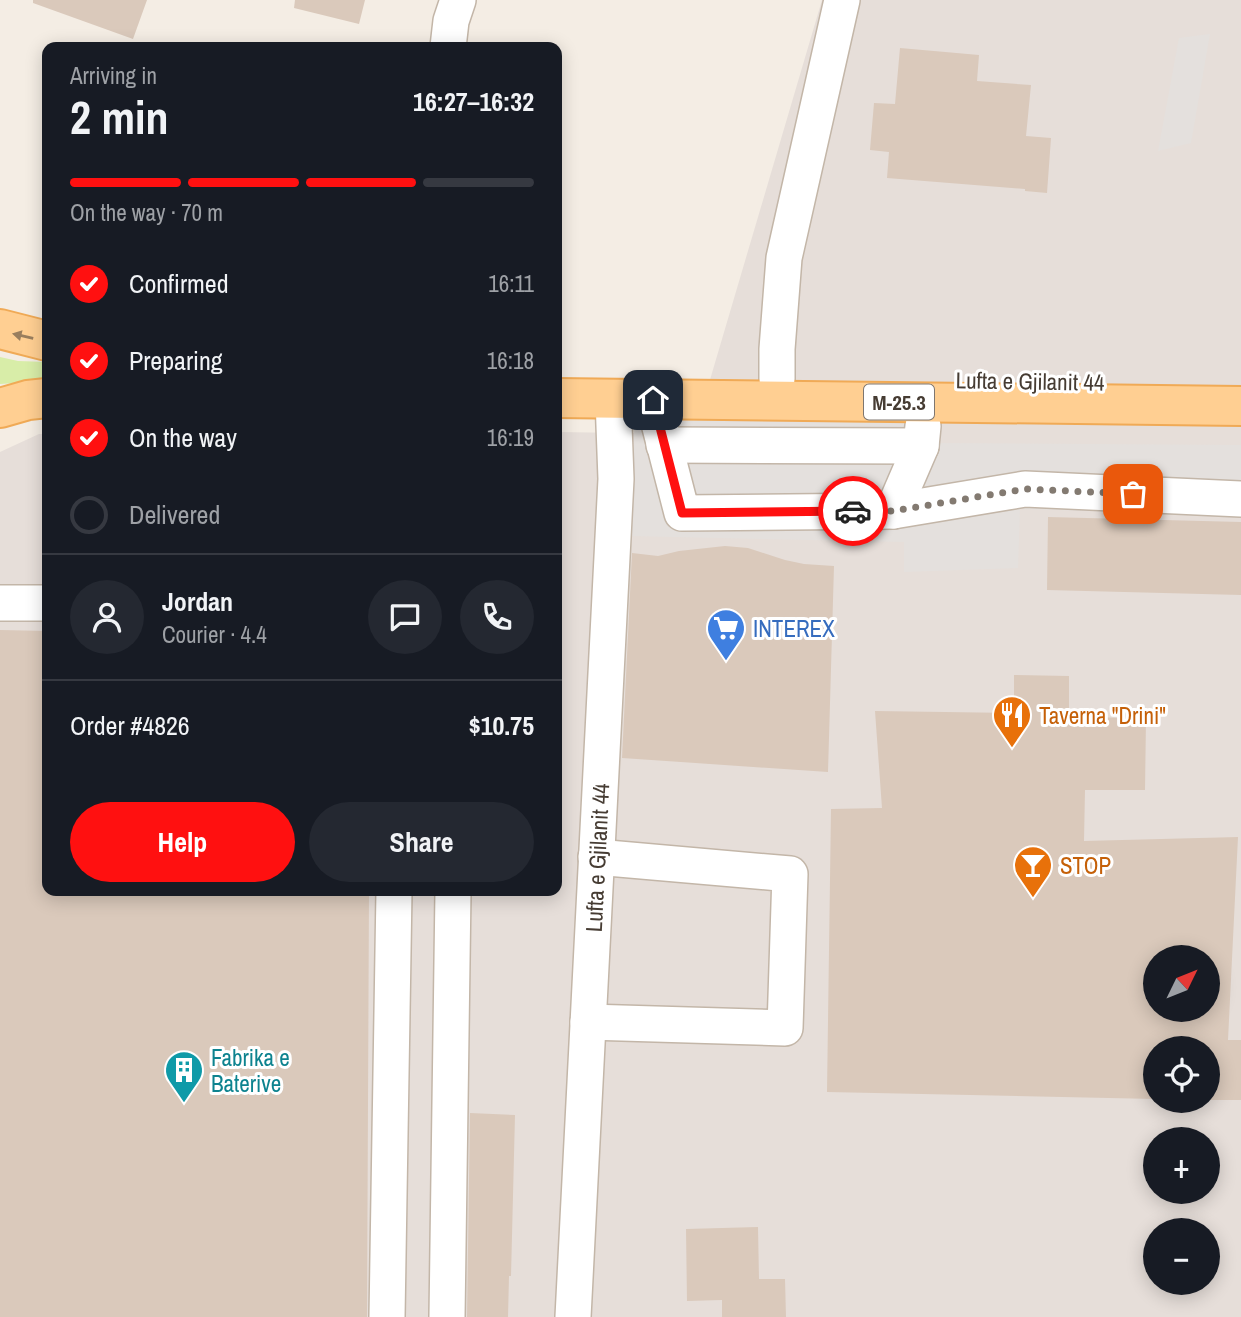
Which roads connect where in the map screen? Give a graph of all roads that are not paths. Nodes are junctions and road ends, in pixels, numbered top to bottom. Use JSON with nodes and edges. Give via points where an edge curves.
{"nodes":[{"id":1,"x":458,"y":0,"type":"edge"},
{"id":2,"x":842,"y":0,"type":"edge"},
{"id":3,"x":449,"y":42,"type":"edge"},
{"id":4,"x":0,"y":329,"type":"edge"},
{"id":5,"x":42,"y":340,"type":"edge"},
{"id":6,"x":562,"y":377,"type":"edge"},
{"id":7,"x":777,"y":379,"type":"junction"},
{"id":8,"x":1241,"y":383,"type":"edge"},
{"id":9,"x":562,"y":398,"type":"edge"},
{"id":10,"x":42,"y":399,"type":"edge"},
{"id":11,"x":613,"y":399,"type":"junction"},
{"id":12,"x":653,"y":400,"type":"junction"},
{"id":13,"x":925,"y":403,"type":"junction"},
{"id":14,"x":1241,"y":406,"type":"edge"},
{"id":15,"x":0,"y":408,"type":"edge"},
{"id":16,"x":664,"y":445,"type":"junction"},
{"id":17,"x":921,"y":446,"type":"junction"},
{"id":18,"x":1241,"y":499,"type":"edge"},
{"id":19,"x":893,"y":511,"type":"junction"},
{"id":20,"x":0,"y":603,"type":"edge"},
{"id":21,"x":42,"y":603,"type":"edge"},
{"id":22,"x":596,"y":857,"type":"junction"},
{"id":23,"x":394,"y":896,"type":"edge"},
{"id":24,"x":453,"y":896,"type":"edge"},
{"id":25,"x":587,"y":1022,"type":"junction"},
{"id":26,"x":387,"y":1317,"type":"edge"},
{"id":27,"x":447,"y":1317,"type":"edge"},
{"id":28,"x":573,"y":1317,"type":"edge"}],
"edges":[{"from":1,"to":3,"type":"street"},
{"from":2,"to":7,"type":"street","via":[[784,258]]},
{"from":5,"to":4,"type":"main road","one_way":true},
{"from":6,"to":7,"type":"main road","name":"Lufta e Gjilanit 44","number":"M-25.3"},
{"from":7,"to":8,"type":"main road","name":"Lufta e Gjilanit 44","number":"M-25.3"},
{"from":9,"to":11,"type":"main road","number":"M-25.3"},
{"from":10,"to":15,"type":"main road"},
{"from":11,"to":12,"type":"main road","number":"M-25.3"},
{"from":11,"to":22,"type":"street","name":"Lufta e Gjilanit 44","via":[[616,479]]},
{"from":12,"to":13,"type":"main road","number":"M-25.3"},
{"from":12,"to":16,"type":"street"},
{"from":13,"to":14,"type":"main road","number":"M-25.3"},
{"from":13,"to":17,"type":"street"},
{"from":16,"to":17,"type":"street"},
{"from":16,"to":19,"type":"street","via":[[682,513]]},
{"from":17,"to":19,"type":"street"},
{"from":18,"to":19,"type":"street","via":[[1025,489]]},
{"from":20,"to":21,"type":"street"},
{"from":22,"to":25,"type":"street","name":"Lufta e Gjilanit 44"},
{"from":22,"to":25,"type":"street","via":[[790,874],[785,1028]]},
{"from":23,"to":26,"type":"street"},
{"from":24,"to":27,"type":"street"},
{"from":25,"to":28,"type":"street","name":"Lufta e Gjilanit 44"}]}
